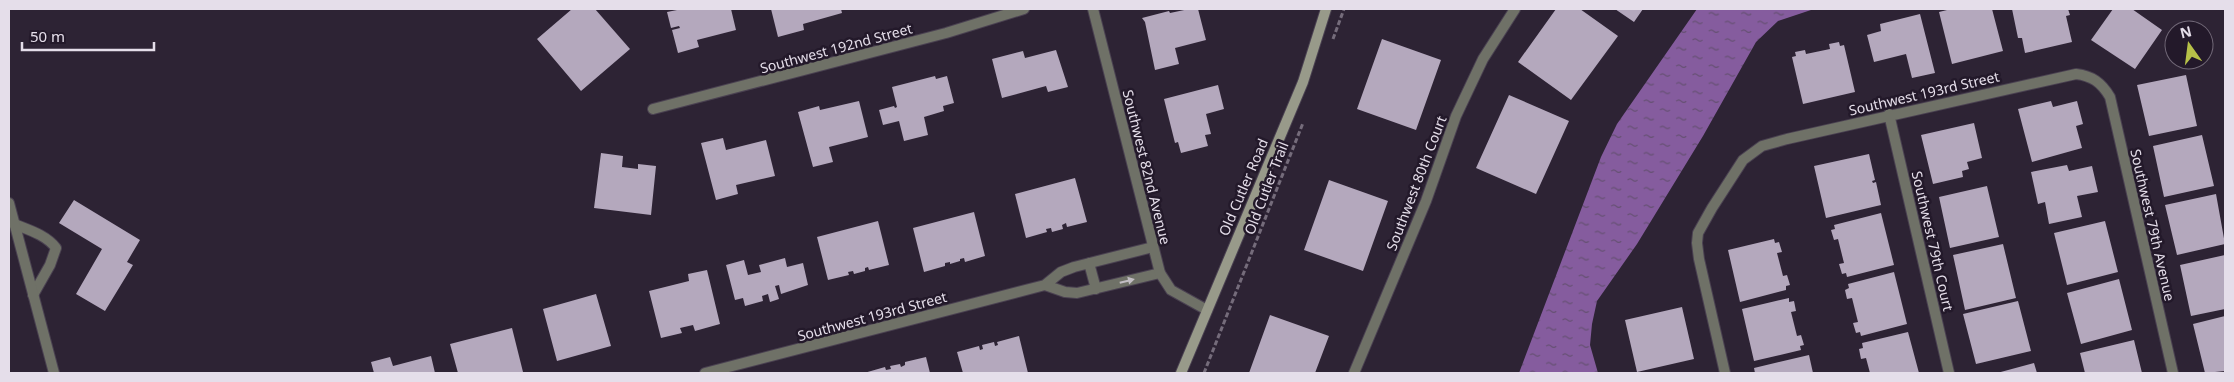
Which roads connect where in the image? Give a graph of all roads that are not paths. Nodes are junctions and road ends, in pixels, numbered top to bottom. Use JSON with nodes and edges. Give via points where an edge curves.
{"nodes":[{"id":1,"x":1024,"y":9,"type":"edge"},
{"id":2,"x":1093,"y":9,"type":"edge"},
{"id":3,"x":1326,"y":9,"type":"edge"},
{"id":4,"x":1515,"y":9,"type":"edge"},
{"id":5,"x":2101,"y":84,"type":"joint"},
{"id":6,"x":653,"y":109,"type":"dead end"},
{"id":7,"x":1890,"y":114,"type":"junction"},
{"id":8,"x":9,"y":203,"type":"edge"},
{"id":9,"x":14,"y":224,"type":"junction"},
{"id":10,"x":1153,"y":247,"type":"junction"},
{"id":11,"x":1089,"y":263,"type":"junction"},
{"id":12,"x":1160,"y":273,"type":"junction"},
{"id":13,"x":1045,"y":285,"type":"junction"},
{"id":14,"x":1096,"y":289,"type":"junction"},
{"id":15,"x":33,"y":295,"type":"junction"},
{"id":16,"x":1206,"y":310,"type":"junction"},
{"id":17,"x":54,"y":373,"type":"edge"},
{"id":18,"x":705,"y":373,"type":"edge"},
{"id":19,"x":1181,"y":373,"type":"edge"},
{"id":20,"x":1354,"y":373,"type":"edge"},
{"id":21,"x":1725,"y":373,"type":"edge"},
{"id":22,"x":1949,"y":373,"type":"edge"},
{"id":23,"x":2174,"y":373,"type":"edge"}],
"edges":[{"from":1,"to":6,"type":"street","name":"Southwest 192nd Street","via":[[946,33]]},
{"from":2,"to":10,"type":"street","name":"Southwest 82nd Avenue"},
{"from":3,"to":16,"type":"main road","name":"Old Cutler Road","via":[[1302,82]]},
{"from":4,"to":20,"type":"street","name":"Southwest 80th Court","via":[[1483,59],[1456,116],[1426,200]]},
{"from":5,"to":7,"type":"street","name":"Southwest 193rd Street","via":[[2087,76],[2063,76]]},
{"from":5,"to":23,"type":"street","name":"Southwest 79th Avenue","via":[[2111,101]]},
{"from":7,"to":21,"type":"street","name":"Southwest 193rd Street","via":[[1770,143],[1753,150],[1739,165],[1712,208],[1697,240]]},
{"from":7,"to":22,"type":"street","name":"Southwest 79th Court"},
{"from":8,"to":9,"type":"street"},
{"from":9,"to":15,"type":"street"},
{"from":9,"to":15,"type":"street","via":[[40,235],[56,248]]},
{"from":10,"to":11,"type":"street","name":"Southwest 193rd Street"},
{"from":10,"to":12,"type":"street","name":"Southwest 82nd Avenue"},
{"from":11,"to":13,"type":"street","name":"Southwest 193rd Street","via":[[1061,272]]},
{"from":11,"to":14,"type":"street"},
{"from":14,"to":12,"type":"street","one_way":true},
{"from":12,"to":16,"type":"street","name":"Southwest 82nd Avenue","via":[[1171,290]]},
{"from":13,"to":14,"type":"street","via":[[1065,292]]},
{"from":13,"to":18,"type":"street","name":"Southwest 193rd Street"},
{"from":15,"to":17,"type":"street"},
{"from":16,"to":19,"type":"main road","name":"Old Cutler Road"}]}
